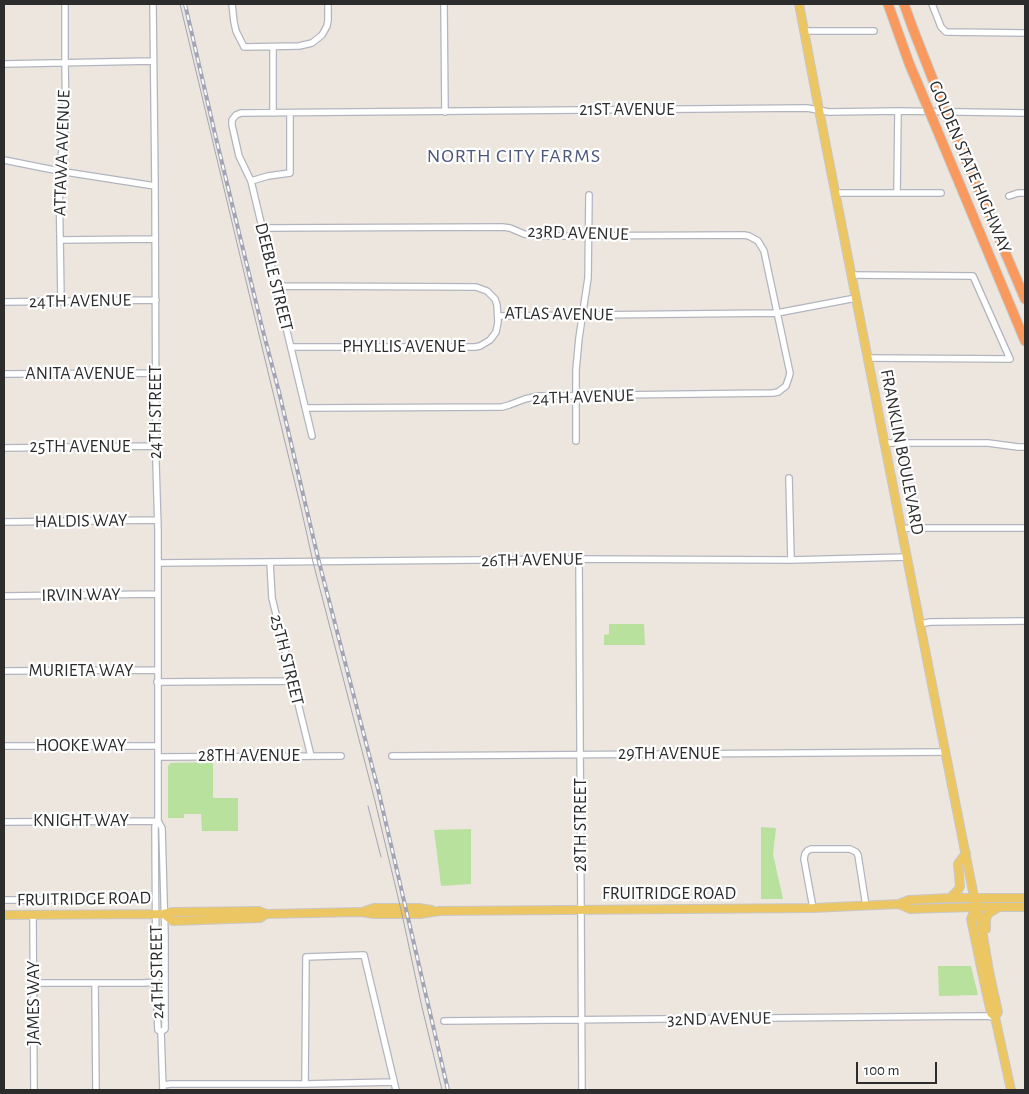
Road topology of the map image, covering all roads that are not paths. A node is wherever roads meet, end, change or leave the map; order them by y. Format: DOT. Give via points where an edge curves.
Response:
graph roads {
  1 [pos="65,4"];
  2 [pos="153,4"];
  3 [pos="232,4"];
  4 [pos="328,4"];
  5 [pos="444,4"];
  6 [pos="799,4"];
  7 [pos="888,4"];
  8 [pos="904,4"];
  9 [pos="932,4"];
  10 [pos="804,31"];
  11 [pos="874,31"];
  12 [pos="1025,33"];
  13 [pos="273,46"];
  14 [pos="154,61"];
  15 [pos="64,63"];
  16 [pos="4,64"];
  17 [pos="819,110"];
  18 [pos="445,112"];
  19 [pos="898,112"];
  20 [pos="273,113"];
  21 [pos="290,113"];
  22 [pos="1025,113"];
  23 [pos="232,120"];
  24 [pos="4,160"];
  25 [pos="59,171"];
  26 [pos="251,182"];
  27 [pos="155,186"];
  28 [pos="835,193"];
  29 [pos="897,193"];
  30 [pos="941,193"];
  31 [pos="1025,194"];
  32 [pos="589,195"];
  33 [pos="1009,196"];
  34 [pos="262,228"];
  35 [pos="589,236"];
  36 [pos="156,239"];
  37 [pos="60,240"];
  38 [pos="851,274"];
  39 [pos="276,286"];
  40 [pos="856,298"];
  41 [pos="1025,299"];
  42 [pos="156,300"];
  43 [pos="4,302"];
  44 [pos="61,302"];
  45 [pos="778,313"];
  46 [pos="583,315"];
  47 [pos="498,316"];
  48 [pos="1025,341"];
  49 [pos="291,347"];
  50 [pos="868,358"];
  51 [pos="156,373"];
  52 [pos="4,374"];
  53 [pos="576,396"];
  54 [pos="306,408"];
  55 [pos="312,436"];
  56 [pos="576,441"];
  57 [pos="885,443"];
  58 [pos="156,446"];
  59 [pos="1025,447"];
  60 [pos="4,448"];
  61 [pos="789,478"];
  62 [pos="158,520"];
  63 [pos="4,522"];
  64 [pos="1025,528"];
  65 [pos="902,529"];
  66 [pos="907,557"];
  67 [pos="579,559"];
  68 [pos="791,560"];
  69 [pos="270,562"];
  70 [pos="158,563"];
  71 [pos="158,594"];
  72 [pos="4,596"];
  73 [pos="1025,621"];
  74 [pos="920,624"];
  75 [pos="158,670"];
  76 [pos="4,671"];
  77 [pos="293,681"];
  78 [pos="157,682"];
  79 [pos="4,746"];
  80 [pos="158,746"];
  81 [pos="946,752"];
  82 [pos="580,755"];
  83 [pos="311,756"];
  84 [pos="341,756"];
  85 [pos="392,756"];
  86 [pos="158,757"];
  87 [pos="158,821"];
  88 [pos="4,822"];
  89 [pos="966,852"];
  90 [pos="950,898"];
  91 [pos="1025,898"];
  92 [pos="4,900"];
  93 [pos="93,900"];
  94 [pos="976,902"];
  95 [pos="899,904"];
  96 [pos="866,906"];
  97 [pos="999,907"];
  98 [pos="1025,907"];
  99 [pos="813,908"];
  100 [pos="581,910"];
  101 [pos="156,914"];
  102 [pos="164,914"];
  103 [pos="4,915"];
  104 [pos="33,915"];
  105 [pos="985,948"];
  106 [pos="156,982"];
  107 [pos="34,983"];
  108 [pos="94,984"];
  109 [pos="995,1017"];
  110 [pos="582,1020"];
  111 [pos="444,1021"];
  112 [pos="162,1032"];
  113 [pos="394,1082"];
  114 [pos="305,1084"];
  115 [pos="163,1088"];
  116 [pos="34,1090"];
  117 [pos="96,1090"];
  118 [pos="396,1090"];
  119 [pos="582,1090"];
  120 [pos="1011,1090"];
  1 -- 15 [label="street, ATTAWA AVENUE"];
  2 -- 14 [label="street, 24TH STREET"];
  3 -- 13 [label="street" via="236,31 244,47"];
  4 -- 13 [label="street" via="327,26 317,40 306,45"];
  5 -- 18 [label="street"];
  6 -- 10 [label="main road, FRANKLIN BOULEVARD"];
  7 -- 48 [label="highway, GOLDEN STATE HIGHWAY, bridge" via="909,63"];
  8 -- 41 [label="highway, GOLDEN STATE HIGHWAY, bridge"];
  9 -- 12 [label="street" via="943,30"];
  10 -- 11 [label="street"];
  10 -- 17 [label="main road, FRANKLIN BOULEVARD"];
  13 -- 20 [label="street"];
  14 -- 15 [label="street"];
  14 -- 27 [label="street, 24TH STREET"];
  15 -- 16 [label="street"];
  15 -- 25 [label="street, ATTAWA AVENUE" via="66,123"];
  17 -- 18 [label="street, 21ST AVENUE"];
  17 -- 19 [label="street, 21ST AVENUE"];
  17 -- 28 [label="main road, FRANKLIN BOULEVARD"];
  18 -- 21 [label="street, 21ST AVENUE"];
  19 -- 22 [label="street, 21ST AVENUE"];
  19 -- 29 [label="street"];
  20 -- 21 [label="street, 21ST AVENUE"];
  20 -- 23 [label="street, 21ST AVENUE" via="239,113"];
  21 -- 26 [label="street" via="290,173"];
  23 -- 26 [label="street, DEEBLE STREET" via="239,156"];
  24 -- 25 [label="street"];
  25 -- 27 [label="street"];
  25 -- 37 [label="street, ATTAWA AVENUE"];
  26 -- 34 [label="street, DEEBLE STREET"];
  27 -- 36 [label="street, 24TH STREET"];
  28 -- 29 [label="street"];
  28 -- 38 [label="main road, FRANKLIN BOULEVARD"];
  29 -- 30 [label="street"];
  31 -- 33 [label="street"];
  32 -- 35 [label="street"];
  34 -- 35 [label="street, 23RD AVENUE" via="502,227 532,236"];
  34 -- 39 [label="street, DEEBLE STREET"];
  35 -- 45 [label="street, 23RD AVENUE" via="749,236 758,240 764,251"];
  35 -- 46 [label="street"];
  36 -- 37 [label="street"];
  36 -- 42 [label="street, 24TH STREET"];
  37 -- 44 [label="street, ATTAWA AVENUE"];
  38 -- 40 [label="main road, FRANKLIN BOULEVARD"];
  38 -- 50 [label="street" via="973,276 1010,359"];
  39 -- 47 [label="street, ATLAS AVENUE" via="476,287 492,295"];
  39 -- 49 [label="street, DEEBLE STREET"];
  40 -- 45 [label="street, ATLAS AVENUE"];
  40 -- 50 [label="main road, FRANKLIN BOULEVARD"];
  42 -- 44 [label="street, 24TH AVENUE"];
  42 -- 51 [label="street, 24TH STREET"];
  43 -- 44 [label="street, 24TH AVENUE"];
  45 -- 46 [label="street, ATLAS AVENUE"];
  45 -- 53 [label="street, 24TH AVENUE" via="790,372 788,382 778,392"];
  46 -- 47 [label="street, ATLAS AVENUE"];
  46 -- 53 [label="street" via="577,354"];
  47 -- 49 [label="street, PHYLLIS AVENUE" via="493,336 485,344 475,347"];
  49 -- 54 [label="street, DEEBLE STREET"];
  50 -- 57 [label="main road, FRANKLIN BOULEVARD"];
  51 -- 52 [label="street, ANITA AVENUE"];
  51 -- 58 [label="street, 24TH STREET"];
  53 -- 54 [label="street, 24TH AVENUE" via="532,397 502,406"];
  53 -- 56 [label="street"];
  54 -- 55 [label="street, DEEBLE STREET"];
  57 -- 59 [label="street" via="988,443"];
  57 -- 65 [label="main road, FRANKLIN BOULEVARD"];
  58 -- 60 [label="street, 25TH AVENUE"];
  58 -- 62 [label="street, 24TH STREET"];
  61 -- 68 [label="street"];
  62 -- 63 [label="street, HALDIS WAY"];
  62 -- 70 [label="street, 24TH STREET"];
  64 -- 65 [label="street"];
  65 -- 66 [label="main road, FRANKLIN BOULEVARD"];
  66 -- 68 [label="street, 26TH AVENUE"];
  66 -- 74 [label="main road, FRANKLIN BOULEVARD"];
  67 -- 68 [label="street, 26TH AVENUE"];
  67 -- 69 [label="street, 26TH AVENUE"];
  67 -- 82 [label="street, 28TH STREET"];
  69 -- 70 [label="street, 26TH AVENUE"];
  69 -- 77 [label="street, 25TH STREET" via="272,593"];
  70 -- 71 [label="street, 24TH STREET"];
  71 -- 72 [label="street, IRVIN WAY"];
  71 -- 75 [label="street, 24TH STREET"];
  73 -- 74 [label="street"];
  74 -- 81 [label="main road, FRANKLIN BOULEVARD"];
  75 -- 76 [label="street, MURIETA WAY"];
  75 -- 78 [label="street, 24TH STREET"];
  77 -- 78 [label="street"];
  77 -- 83 [label="street, 25TH STREET"];
  78 -- 80 [label="street, 24TH STREET"];
  79 -- 80 [label="street, HOOKE WAY"];
  80 -- 86 [label="street, 24TH STREET"];
  81 -- 82 [label="street, 29TH AVENUE"];
  81 -- 89 [label="main road, FRANKLIN BOULEVARD"];
  82 -- 85 [label="street, 29TH AVENUE"];
  82 -- 100 [label="street, 28TH STREET"];
  83 -- 84 [label="street, 28TH AVENUE"];
  83 -- 86 [label="street, 28TH AVENUE"];
  86 -- 87 [label="street, 24TH STREET"];
  87 -- 88 [label="street, KNIGHT WAY"];
  87 -- 101 [label="street, 24TH STREET" via="155,826"];
  87 -- 102 [label="street, 24TH STREET" via="162,828"];
  89 -- 90 [label="main road" via="958,864 960,886"];
  89 -- 94 [label="main road, FRANKLIN BOULEVARD"];
  90 -- 94 [label="main road, FRUITRIDGE ROAD"];
  90 -- 95 [label="main road, FRUITRIDGE ROAD" via="909,900"];
  91 -- 94 [label="main road, FRUITRIDGE ROAD"];
  92 -- 93 [label="street"];
  94 -- 95 [label="main road, FRUITRIDGE ROAD" via="910,909"];
  94 -- 97 [label="main road, FRUITRIDGE ROAD"];
  94 -- 105 [label="main road, FRANKLIN BOULEVARD"];
  94 -- 109 [label="main road, FRANKLIN BOULEVARD" via="972,919"];
  95 -- 96 [label="main road, FRUITRIDGE ROAD"];
  96 -- 99 [label="main road, FRUITRIDGE ROAD"];
  96 -- 99 [label="street" via="856,852 850,848 811,849 804,859"];
  97 -- 98 [label="main road, FRUITRIDGE ROAD"];
  97 -- 105 [label="main road" via="987,916"];
  99 -- 100 [label="main road, FRUITRIDGE ROAD"];
  100 -- 102 [label="main road, FRUITRIDGE ROAD" via="439,911 420,914 300,912 266,914 260,918 172,921"];
  100 -- 110 [label="street, 28TH STREET"];
  101 -- 102 [label="main road, FRUITRIDGE ROAD"];
  101 -- 104 [label="main road, FRUITRIDGE ROAD"];
  101 -- 106 [label="street, 24TH STREET"];
  102 -- 112 [label="street, 24TH STREET" via="165,1029"];
  103 -- 104 [label="main road, FRUITRIDGE ROAD"];
  104 -- 107 [label="street, JAMES WAY"];
  105 -- 109 [label="main road, FRANKLIN BOULEVARD" via="998,1012"];
  106 -- 108 [label="street"];
  106 -- 112 [label="street, 24TH STREET" via="158,1030"];
  107 -- 108 [label="street"];
  107 -- 116 [label="street, JAMES WAY"];
  108 -- 117 [label="street"];
  109 -- 110 [label="street, 32ND AVENUE"];
  109 -- 120 [label="main road, FRANKLIN BOULEVARD"];
  110 -- 111 [label="street, 32ND AVENUE"];
  110 -- 119 [label="street, 28TH STREET"];
  112 -- 115 [label="street, 24TH STREET"];
  113 -- 114 [label="street"];
  113 -- 114 [label="street" via="364,955 306,957"];
  113 -- 118 [label="street"];
  114 -- 115 [label="street" via="181,1084"];
}
